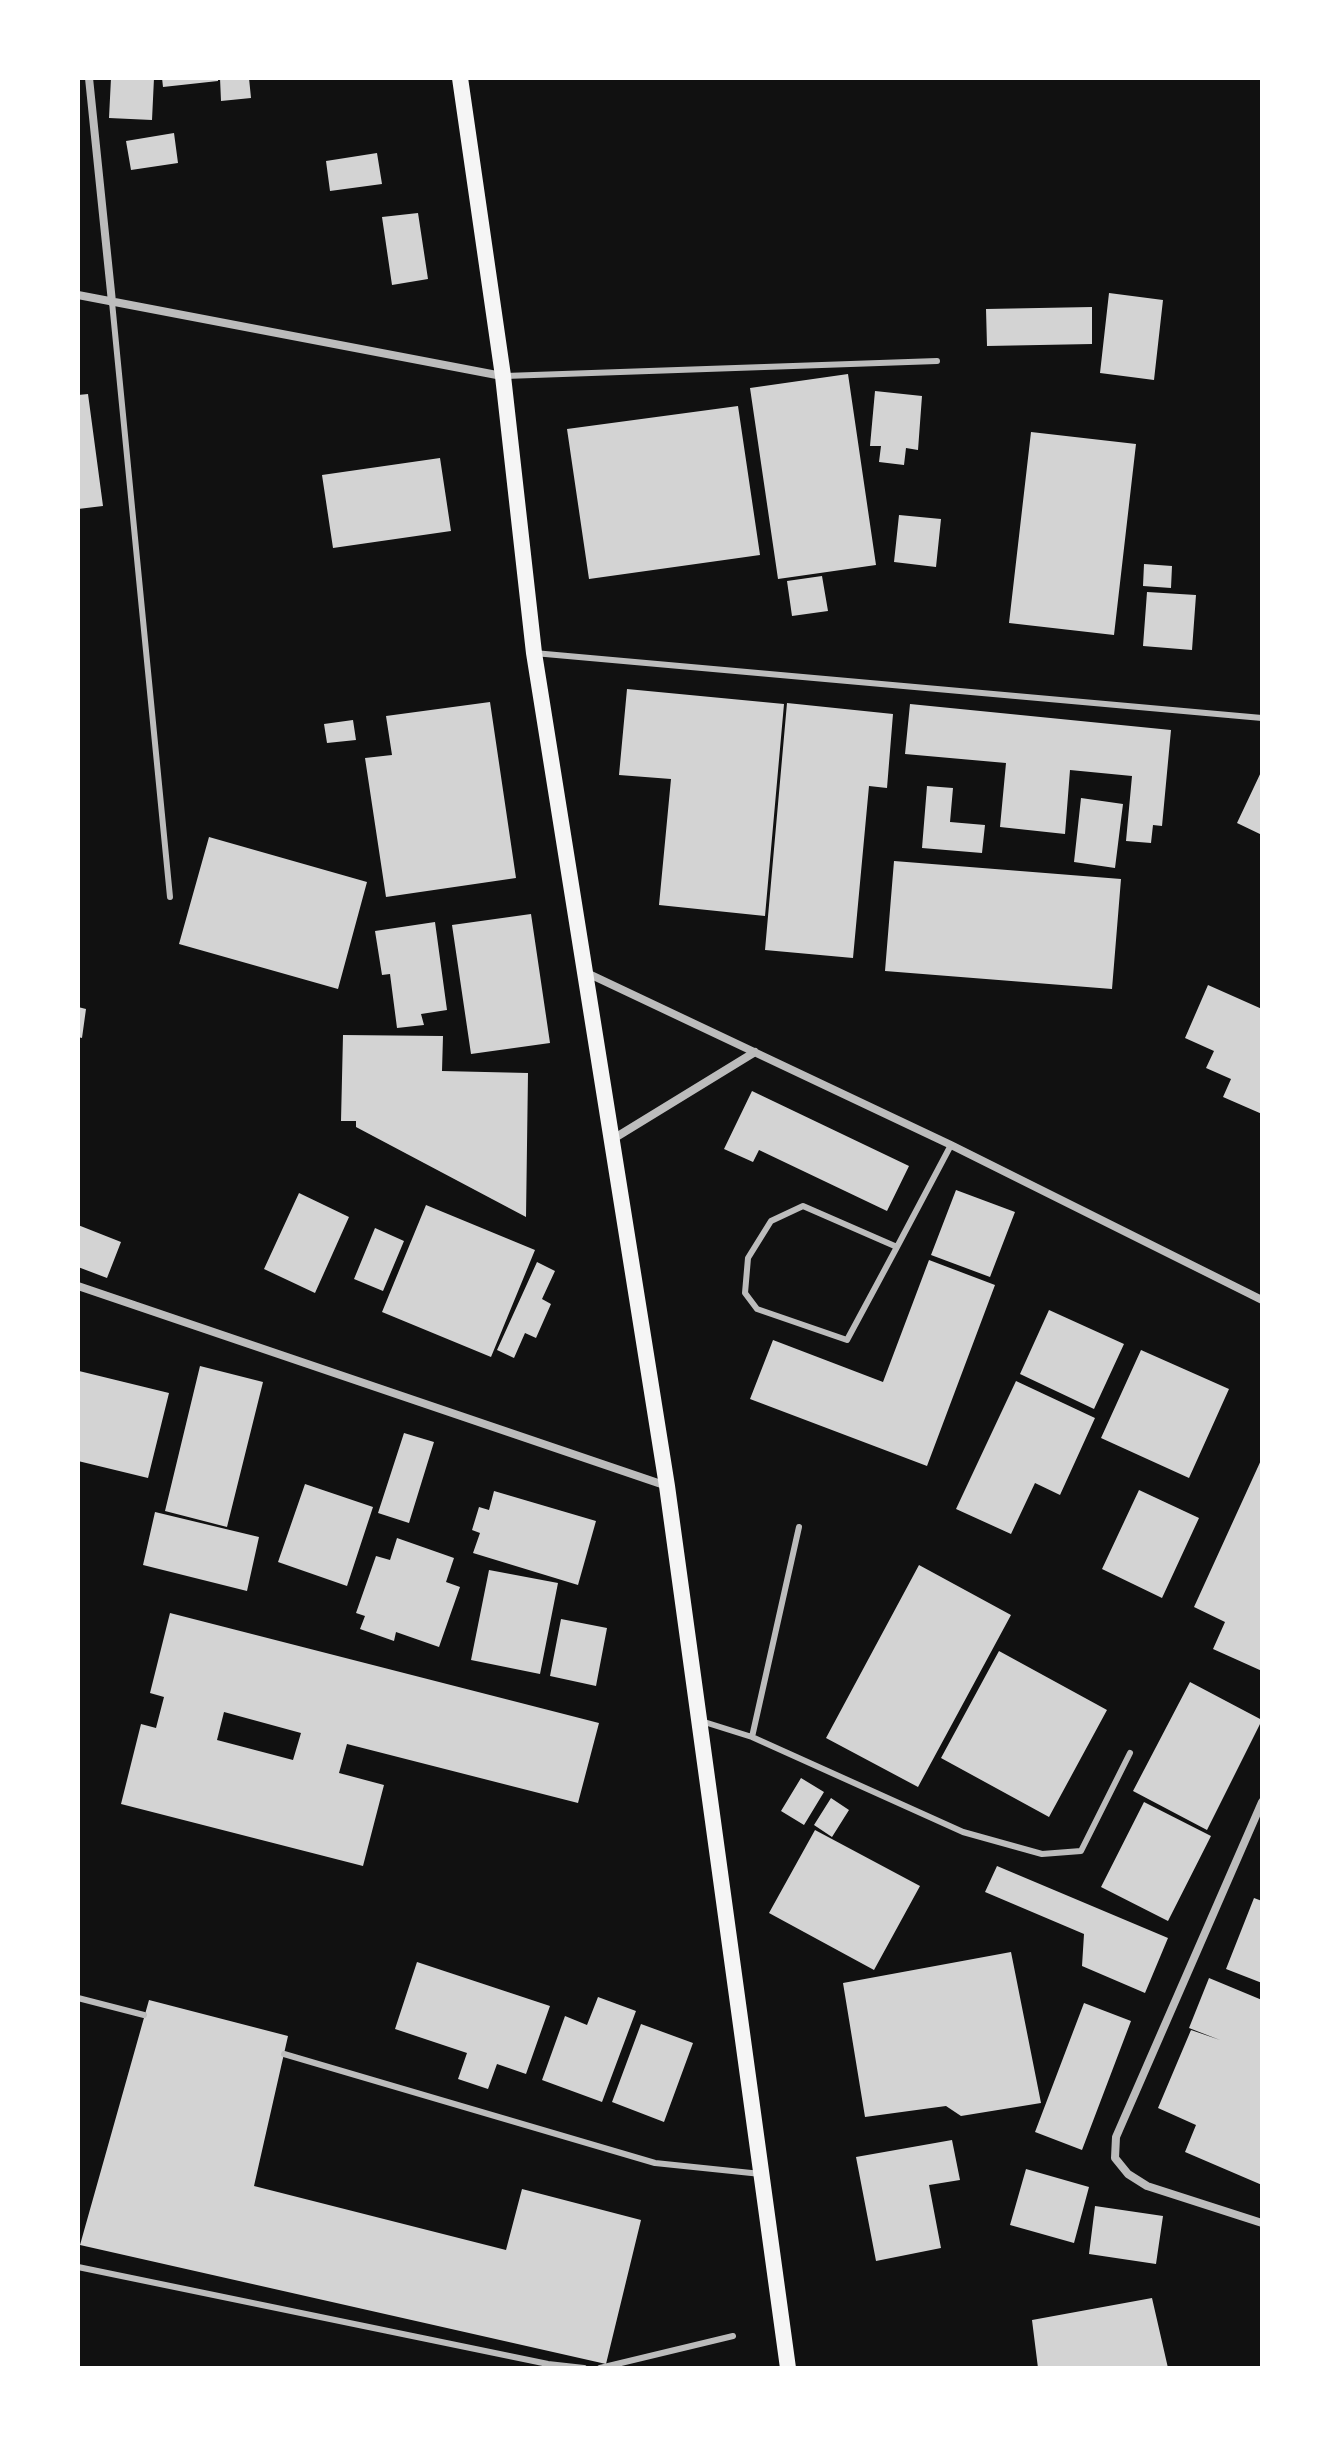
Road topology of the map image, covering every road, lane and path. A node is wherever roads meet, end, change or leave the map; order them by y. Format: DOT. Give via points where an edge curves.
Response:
graph roads {
  1 [pos="89,78"];
  2 [pos="460,78"];
  3 [pos="78,295"];
  4 [pos="112,302"];
  5 [pos="937,361"];
  6 [pos="503,376"];
  7 [pos="534,653"];
  8 [pos="1262,718"];
  9 [pos="170,897"];
  10 [pos="587,973"];
  11 [pos="755,1052"];
  12 [pos="613,1139"];
  13 [pos="951,1145"];
  14 [pos="897,1247"];
  15 [pos="78,1286"];
  16 [pos="1262,1300"];
  17 [pos="667,1486"];
  18 [pos="799,1527"];
  19 [pos="701,1721"];
  20 [pos="752,1737"];
  21 [pos="1130,1753"];
  22 [pos="1262,1802"];
  23 [pos="78,1998"];
  24 [pos="144,2015"];
  25 [pos="284,2054"];
  26 [pos="761,2174"];
  27 [pos="1262,2223"];
  28 [pos="78,2267"];
  29 [pos="733,2336"];
  30 [pos="584,2368"];
  31 [pos="600,2368"];
  32 [pos="788,2368"];
  1 -- 4 [label="street"];
  2 -- 6 [label="main road"];
  3 -- 4 [label="street"];
  4 -- 6 [label="street"];
  4 -- 9 [label="lane"];
  5 -- 6 [label="lane"];
  6 -- 7 [label="main road"];
  7 -- 8 [label="lane"];
  7 -- 10 [label="main road"];
  10 -- 11 [label="street"];
  10 -- 12 [label="main road"];
  11 -- 12 [label="street"];
  11 -- 13 [label="street"];
  12 -- 17 [label="main road"];
  13 -- 14 [label="lane"];
  13 -- 16 [label="street"];
  14 -- 14 [label="lane" via="803,1206 771,1221 748,1258 745,1293 757,1309 847,1340"];
  15 -- 17 [label="street"];
  17 -- 19 [label="main road"];
  18 -- 20 [label="lane"];
  19 -- 20 [label="lane"];
  19 -- 26 [label="main road"];
  20 -- 21 [label="lane" via="963,1832 1042,1854 1081,1851"];
  22 -- 27 [label="street" via="1116,2137 1115,2158 1147,2186"];
  23 -- 24 [label="lane"];
  25 -- 26 [label="lane" via="655,2163"];
  26 -- 32 [label="main road"];
  28 -- 30 [label="lane"];
  29 -- 31 [label="lane"];
}
